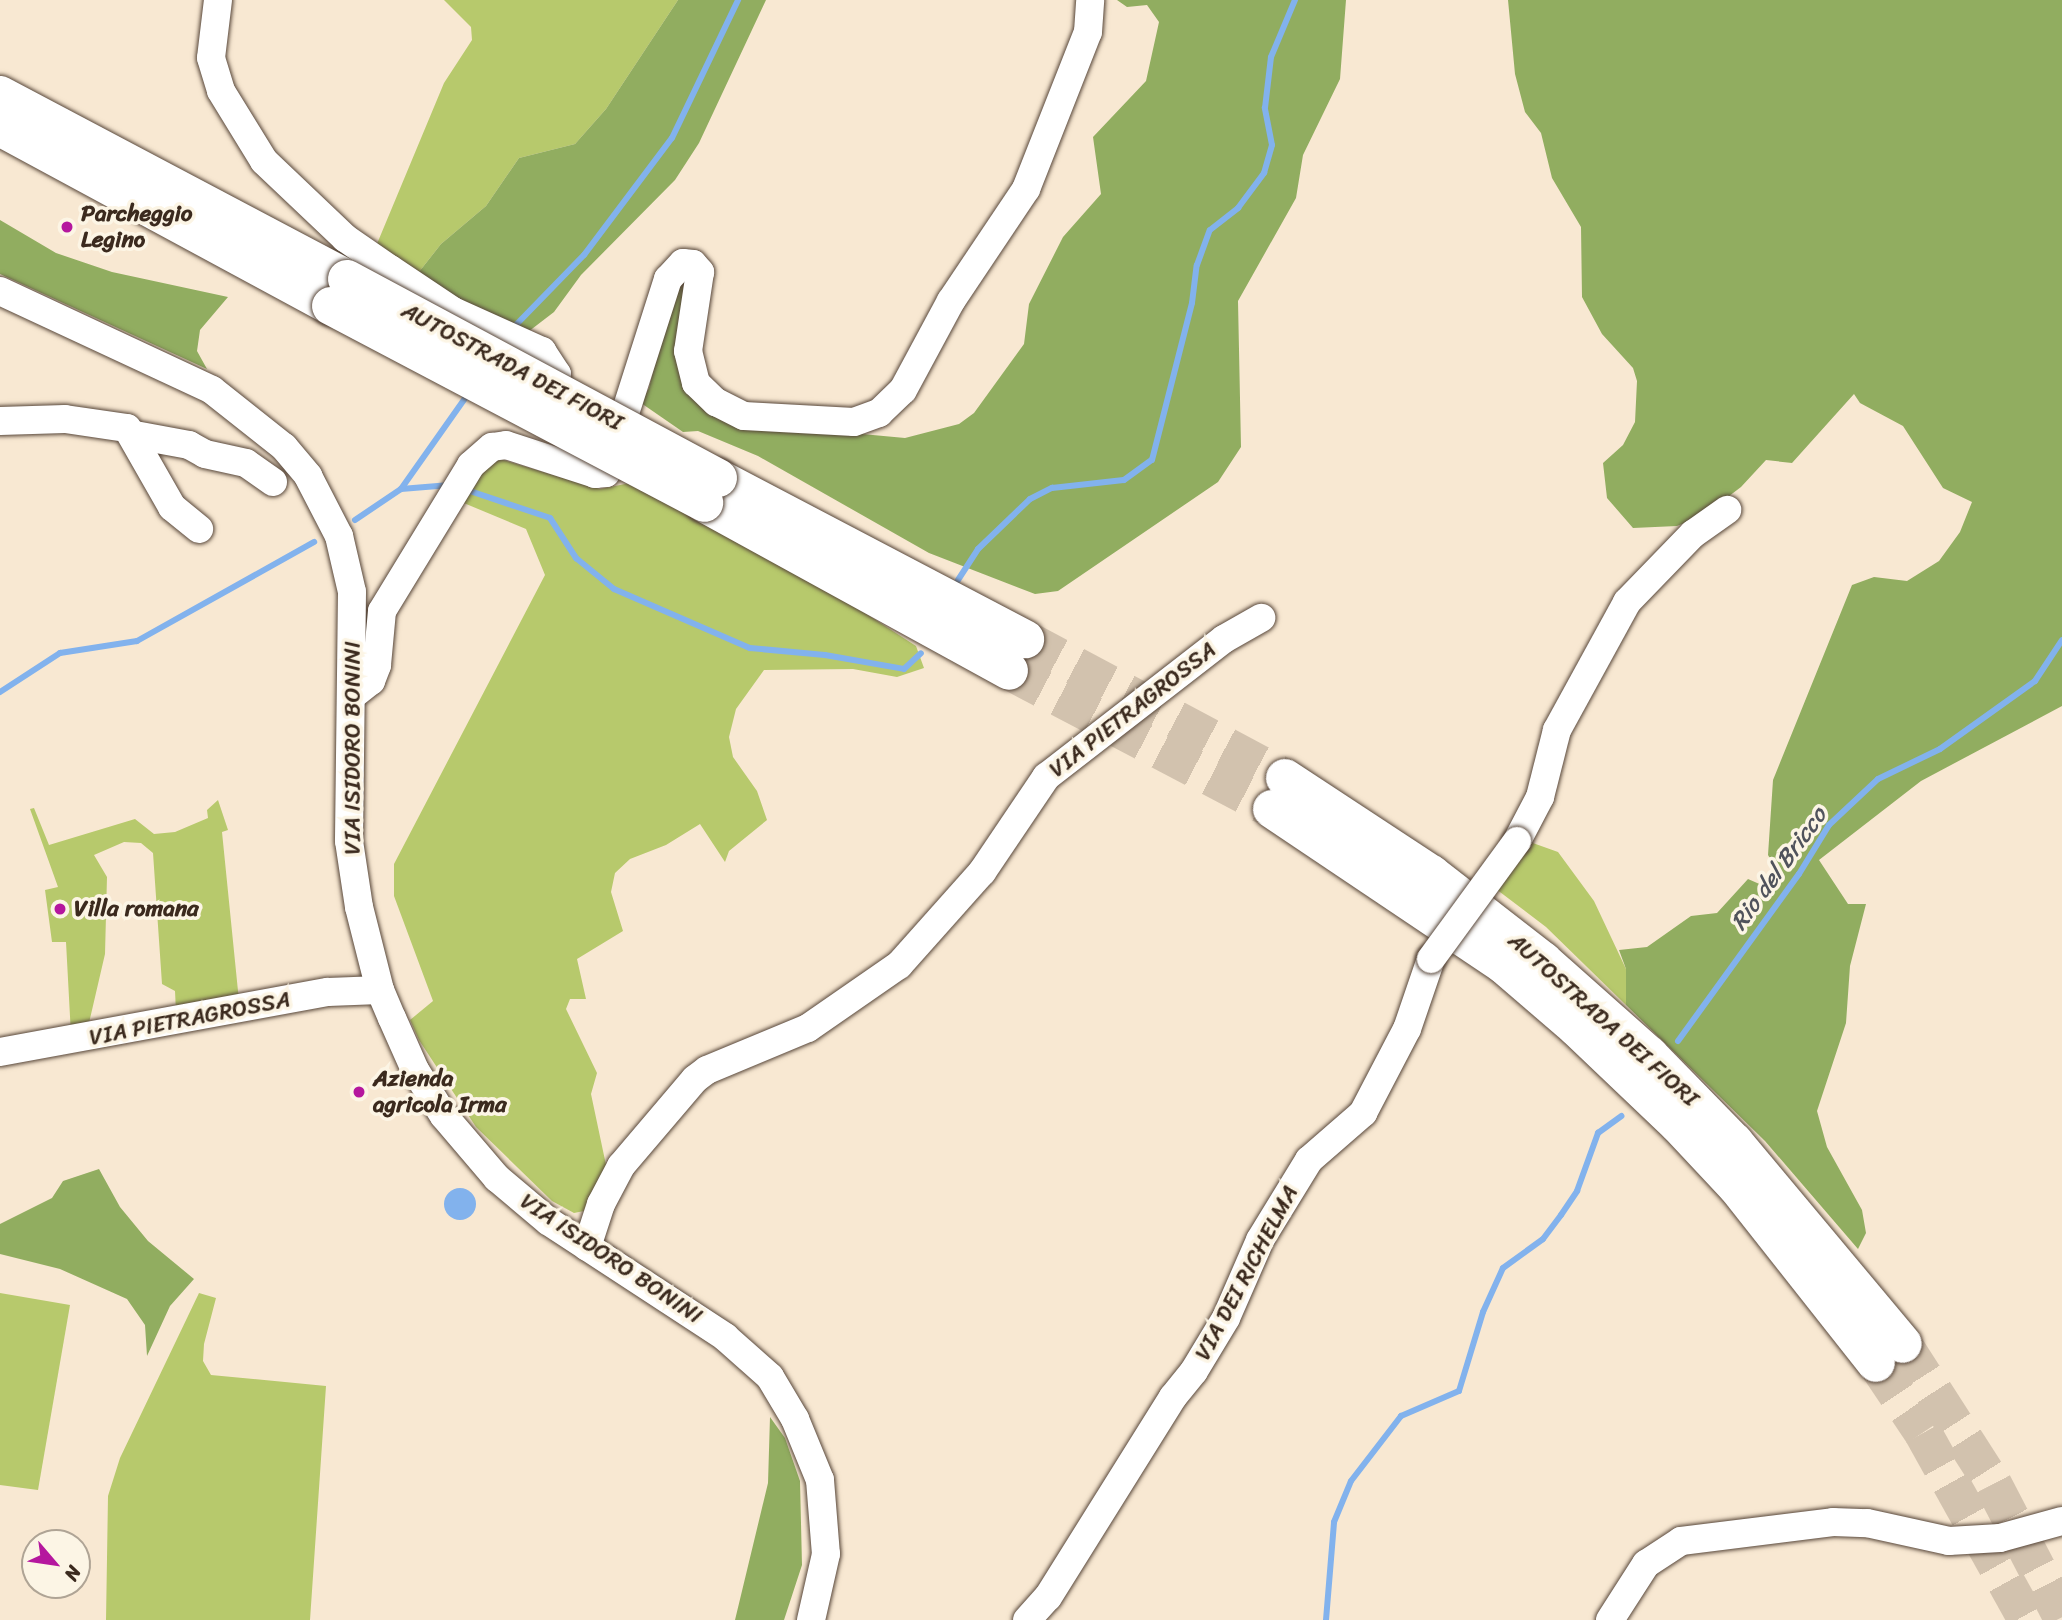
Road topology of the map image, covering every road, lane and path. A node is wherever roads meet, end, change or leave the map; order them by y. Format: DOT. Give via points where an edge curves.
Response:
graph roads {
  1 [pos="218,0"];
  2 [pos="1090,0"];
  3 [pos="0,95"];
  4 [pos="0,127"];
  5 [pos="0,292"];
  6 [pos="339,293"];
  7 [pos="0,421"];
  8 [pos="135,435"];
  9 [pos="516,446"];
  10 [pos="273,482"];
  11 [pos="1727,510"];
  12 [pos="199,529"];
  13 [pos="1261,618"];
  14 [pos="1017,655"];
  15 [pos="353,695"];
  16 [pos="1279,794"];
  17 [pos="380,990"];
  18 [pos="0,1052"];
  19 [pos="587,1247"];
  20 [pos="1890,1353"];
  21 [pos="2062,1521"];
  22 [pos="811,1620"];
  23 [pos="1027,1620"];
  24 [pos="1611,1620"];
  1 -- 9 [label="street" via="211,58 221,91 264,161 345,237 390,269 453,311 542,351 557,374 551,398 533,433"];
  2 -- 9 [label="street" via="1088,32 1026,189 951,301 903,390 879,413 854,422 744,416 716,402 696,383 688,351 700,272 694,264 683,263 668,279 606,474"];
  3 -- 6 [label="highway, AUTOSTRADA DEI FIORI"];
  4 -- 6 [label="highway, AUTOSTRADA DEI FIORI"];
  5 -- 15 [label="street, VIA ISIDORO BONINI" via="212,390 284,447 308,476 339,536 352,592"];
  6 -- 14 [label="highway, AUTOSTRADA DEI FIORI, bridge"];
  7 -- 8 [label="street" via="104,422"];
  8 -- 10 [label="street" via="246,463"];
  8 -- 12 [label="street" via="144,463 172,507"];
  9 -- 15 [label="street" via="492,447 471,465 382,611 377,665 371,681"];
  11 -- 23 [label="street, VIA DEI RICHELMA, bridge" via="1715,514 1639,586 1557,730 1540,797 1517,841 1431,959 1407,1029 1363,1113 1309,1160 1260,1240 1226,1318 1048,1597"];
  13 -- 19 [label="street, VIA PIETRAGROSSA" via="1224,639 1046,777 982,872 899,965 808,1028 695,1079 621,1166 601,1204"];
  15 -- 17 [label="street, VIA ISIDORO BONINI" via="349,841 359,907"];
  16 -- 20 [label="highway, AUTOSTRADA DEI FIORI" via="1431,874 1543,961 1649,1055 1734,1142"];
  17 -- 18 [label="street, VIA PIETRAGROSSA" via="328,992"];
  17 -- 19 [label="street, VIA ISIDORO BONINI" via="415,1070 444,1116 497,1178"];
  19 -- 22 [label="street, VIA ISIDORO BONINI" via="749,1356 769,1377 795,1419 820,1480 825,1520 821,1588"];
  21 -- 24 [label="street" via="1987,1539 1950,1541 1867,1523 1833,1522 1681,1541 1646,1564"];
}
